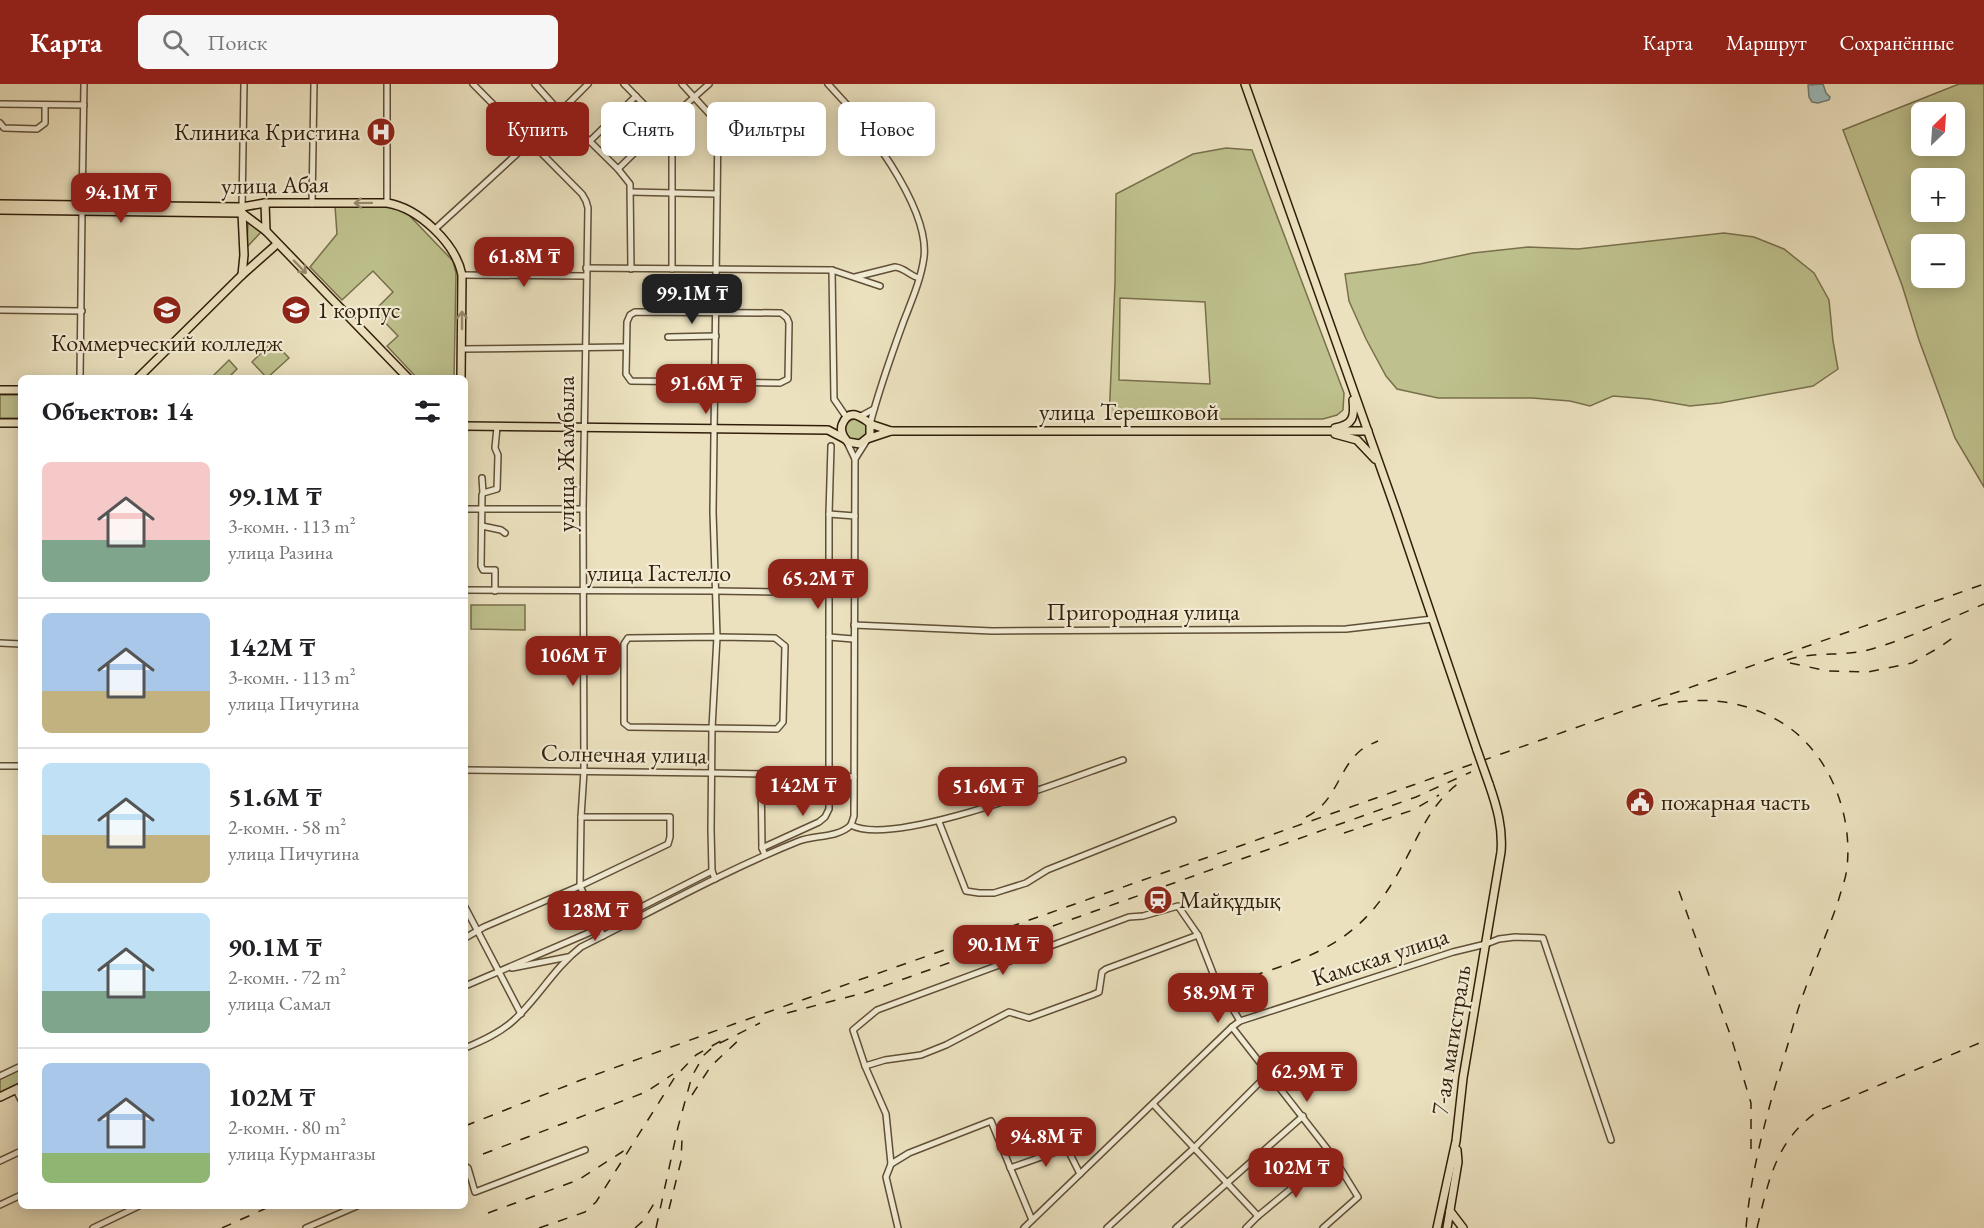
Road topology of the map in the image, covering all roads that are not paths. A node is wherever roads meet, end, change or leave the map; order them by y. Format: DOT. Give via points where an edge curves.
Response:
graph roads {
  1 [pos="84,84"];
  2 [pos="244,84"];
  3 [pos="314,84"];
  4 [pos="387,84"];
  5 [pos="474,84"];
  6 [pos="535,84"];
  7 [pos="588,84"];
  8 [pos="624,84"];
  9 [pos="682,84"];
  10 [pos="709,84"];
  11 [pos="828,84"];
  12 [pos="1245,84"];
  13 [pos="636,96"];
  14 [pos="695,97"];
  15 [pos="492,102"];
  16 [pos="551,102"];
  17 [pos="571,102"];
  18 [pos="642,102"];
  19 [pos="689,102"];
  20 [pos="0,104"];
  21 [pos="45,105"];
  22 [pos="84,105"];
  23 [pos="0,123"];
  24 [pos="591,141"];
  25 [pos="515,156"];
  26 [pos="545,156"];
  27 [pos="631,156"];
  28 [pos="672,156"];
  29 [pos="618,169"];
  30 [pos="631,192"];
  31 [pos="673,193"];
  32 [pos="717,194"];
  33 [pos="387,203"];
  34 [pos="0,204"];
  35 [pos="265,204"];
  36 [pos="312,204"];
  37 [pos="82,208"];
  38 [pos="0,210"];
  39 [pos="242,210"];
  40 [pos="434,230"];
  41 [pos="266,231"];
  42 [pos="278,244"];
  43 [pos="586,268"];
  44 [pos="631,268"];
  45 [pos="672,269"];
  46 [pos="716,270"];
  47 [pos="832,270"];
  48 [pos="242,275"];
  49 [pos="462,275"];
  50 [pos="585,276"];
  51 [pos="853,277"];
  52 [pos="919,278"];
  53 [pos="880,286"];
  54 [pos="0,310"];
  55 [pos="82,311"];
  56 [pos="716,313"];
  57 [pos="716,336"];
  58 [pos="668,337"];
  59 [pos="626,347"];
  60 [pos="585,348"];
  61 [pos="462,349"];
  62 [pos="80,375"];
  63 [pos="141,375"];
  64 [pos="405,375"];
  65 [pos="461,375"];
  66 [pos="716,384"];
  67 [pos="0,390"];
  68 [pos="18,390"];
  69 [pos="1352,390"];
  70 [pos="874,409"];
  71 [pos="861,416"];
  72 [pos="846,420"];
  73 [pos="0,423"];
  74 [pos="18,423"];
  75 [pos="870,424"];
  76 [pos="468,426"];
  77 [pos="497,427"];
  78 [pos="584,428"];
  79 [pos="715,428"];
  80 [pos="828,430"];
  81 [pos="891,431"];
  82 [pos="1324,431"];
  83 [pos="1368,431"];
  84 [pos="845,439"];
  85 [pos="867,439"];
  86 [pos="831,446"];
  87 [pos="855,459"];
  88 [pos="1378,464"];
  89 [pos="482,478"];
  90 [pos="483,493"];
  91 [pos="468,509"];
  92 [pos="482,509"];
  93 [pos="583,509"];
  94 [pos="829,514"];
  95 [pos="855,516"];
  96 [pos="482,526"];
  97 [pos="505,533"];
  98 [pos="468,591"];
  99 [pos="495,591"];
  100 [pos="584,591"];
  101 [pos="716,591"];
  102 [pos="854,593"];
  103 [pos="830,594"];
  104 [pos="1432,619"];
  105 [pos="854,625"];
  106 [pos="717,637"];
  107 [pos="829,637"];
  108 [pos="854,639"];
  109 [pos="0,644"];
  110 [pos="18,644"];
  111 [pos="712,728"];
  112 [pos="1122,760"];
  113 [pos="0,765"];
  114 [pos="18,766"];
  115 [pos="468,770"];
  116 [pos="584,771"];
  117 [pos="712,773"];
  118 [pos="761,774"];
  119 [pos="827,775"];
  120 [pos="854,777"];
  121 [pos="580,817"];
  122 [pos="1173,820"];
  123 [pos="939,822"];
  124 [pos="850,825"];
  125 [pos="797,832"];
  126 [pos="800,841"];
  127 [pos="762,848"];
  128 [pos="765,855"];
  129 [pos="712,871"];
  130 [pos="715,879"];
  131 [pos="579,886"];
  132 [pos="468,914"];
  133 [pos="600,928"];
  134 [pos="477,933"];
  135 [pos="1198,935"];
  136 [pos="603,936"];
  137 [pos="468,937"];
  138 [pos="1486,944"];
  139 [pos="569,957"];
  140 [pos="499,971"];
  141 [pos="468,985"];
  142 [pos="520,1014"];
  143 [pos="1240,1021"];
  144 [pos="1232,1027"];
  145 [pos="468,1047"];
  146 [pos="865,1066"];
  147 [pos="18,1067"];
  148 [pos="1269,1073"];
  149 [pos="0,1076"];
  150 [pos="18,1089"];
  151 [pos="0,1097"];
  152 [pos="1153,1104"];
  153 [pos="1303,1116"];
  154 [pos="1611,1140"];
  155 [pos="1456,1141"];
  156 [pos="1194,1148"];
  157 [pos="585,1150"];
  158 [pos="18,1152"];
  159 [pos="1332,1155"];
  160 [pos="0,1161"];
  161 [pos="891,1164"];
  162 [pos="468,1168"];
  163 [pos="1010,1168"];
  164 [pos="1080,1174"];
  165 [pos="1227,1182"];
  166 [pos="18,1196"];
  167 [pos="0,1205"];
  168 [pos="133,1209"];
  169 [pos="350,1209"];
  170 [pos="1450,1211"];
  171 [pos="1258,1216"];
  172 [pos="1032,1220"];
  173 [pos="93,1228"];
  174 [pos="306,1228"];
  175 [pos="898,1228"];
  176 [pos="1024,1228"];
  177 [pos="1107,1228"];
  178 [pos="1176,1228"];
  179 [pos="1246,1228"];
  180 [pos="1323,1228"];
  181 [pos="1437,1228"];
  182 [pos="1447,1228"];
  183 [pos="1463,1228"];
  1 -- 22 [label="street"];
  2 -- 39 [label="street"];
  3 -- 36 [label="street"];
  4 -- 33 [label="street"];
  5 -- 15 [label="street, улица Жамбыла"];
  6 -- 16 [label="street"];
  7 -- 17 [label="street"];
  8 -- 13 [label="street"];
  9 -- 14 [label="street"];
  10 -- 14 [label="street"];
  11 -- 52 [label="street" via="877,144 913,204 923,235"];
  12 -- 69 [label="main road, 7-ая магистраль"];
  13 -- 18 [label="street"];
  13 -- 24 [label="street"];
  14 -- 19 [label="street"];
  14 -- 32 [label="street" via="718,126"];
  20 -- 21 [label="street"];
  21 -- 22 [label="street"];
  21 -- 23 [label="street" via="45,123 37,129 4,128"];
  22 -- 37 [label="street"];
  24 -- 29 [label="street"];
  25 -- 40 [label="street"];
  26 -- 43 [label="street, улица Жамбыла" via="586,201"];
  27 -- 29 [label="street"];
  28 -- 31 [label="street"];
  29 -- 30 [label="street" via="630,184"];
  30 -- 31 [label="street"];
  30 -- 44 [label="street"];
  31 -- 32 [label="street"];
  31 -- 45 [label="street"];
  32 -- 46 [label="street"];
  33 -- 36 [label="main road, улица Абая, one-way"];
  33 -- 40 [label="main road, улица Абая" via="412,210"];
  34 -- 37 [label="main road, улица Абая"];
  35 -- 36 [label="main road, улица Абая"];
  35 -- 39 [label="main road, улица Абая"];
  35 -- 41 [label="main road"];
  37 -- 38 [label="main road, улица Абая"];
  37 -- 39 [label="main road, улица Абая"];
  37 -- 55 [label="street"];
  39 -- 41 [label="main road, улица Абая"];
  39 -- 48 [label="main road, улица Абая"];
  40 -- 49 [label="main road, улица Абая" via="458,259"];
  41 -- 42 [label="main road, улица Абая"];
  42 -- 48 [label="main road"];
  42 -- 64 [label="main road, улица Абая, one-way"];
  43 -- 44 [label="street"];
  43 -- 50 [label="street, улица Жамбыла"];
  44 -- 45 [label="street"];
  45 -- 46 [label="street"];
  46 -- 47 [label="street"];
  46 -- 56 [label="street"];
  47 -- 51 [label="street"];
  47 -- 72 [label="street" via="834,399"];
  48 -- 63 [label="main road"];
  49 -- 50 [label="street"];
  61 -- 49 [label="main road, one-way"];
  50 -- 60 [label="street, улица Жамбыла"];
  51 -- 52 [label="street" via="895,267"];
  51 -- 53 [label="street"];
  52 -- 70 [label="street"];
  54 -- 55 [label="street"];
  55 -- 62 [label="street"];
  56 -- 57 [label="street"];
  56 -- 59 [label="street" via="632,313 627,322"];
  56 -- 66 [label="street" via="781,313 787,318 789,376 780,383"];
  57 -- 58 [label="street"];
  57 -- 66 [label="street"];
  59 -- 60 [label="street"];
  59 -- 66 [label="street" via="626,374 631,381"];
  60 -- 61 [label="street"];
  60 -- 78 [label="street, улица Жамбыла"];
  61 -- 65 [label="main road"];
  66 -- 79 [label="street"];
  67 -- 68 [label="main road"];
  69 -- 82 [label="main road" via="1353,418 1346,425"];
  69 -- 83 [label="main road, 7-ая магистраль"];
  70 -- 71 [label="street"];
  70 -- 75 [label="street"];
  71 -- 72 [label="main road"];
  71 -- 75 [label="main road, улица Терешковой"];
  72 -- 80 [label="main road"];
  72 -- 84 [label="main road" via="841,430"];
  73 -- 74 [label="main road"];
  75 -- 81 [label="main road, улица Терешковой"];
  75 -- 85 [label="main road"];
  76 -- 77 [label="main road, улица Терешковой"];
  77 -- 78 [label="main road, улица Терешковой"];
  77 -- 90 [label="street" via="497,489"];
  78 -- 79 [label="main road, улица Терешковой"];
  78 -- 93 [label="street, улица Жамбыла"];
  79 -- 80 [label="main road, улица Терешковой"];
  79 -- 101 [label="street"];
  80 -- 84 [label="main road, улица Терешковой"];
  81 -- 82 [label="main road, улица Терешковой"];
  81 -- 85 [label="main road, улица Терешковой"];
  82 -- 83 [label="main road, улица Терешковой"];
  82 -- 88 [label="main road" via="1357,440"];
  83 -- 88 [label="main road, 7-ая магистраль"];
  84 -- 85 [label="main road, улица Терешковой" via="856,444"];
  84 -- 87 [label="street"];
  85 -- 87 [label="street"];
  86 -- 94 [label="street"];
  87 -- 95 [label="street"];
  88 -- 104 [label="main road, 7-ая магистраль"];
  89 -- 90 [label="street"];
  90 -- 92 [label="street"];
  91 -- 92 [label="street"];
  92 -- 93 [label="street"];
  92 -- 96 [label="street"];
  93 -- 100 [label="street, улица Жамбыла"];
  94 -- 95 [label="street"];
  94 -- 103 [label="street"];
  95 -- 102 [label="street"];
  96 -- 97 [label="street"];
  96 -- 99 [label="street" via="481,567 495,570"];
  98 -- 99 [label="street, улица Гастелло"];
  99 -- 100 [label="street, улица Гастелло"];
  100 -- 101 [label="street, улица Гастелло"];
  100 -- 116 [label="street, улица Жамбыла"];
  101 -- 103 [label="street, улица Гастелло"];
  101 -- 106 [label="street"];
  102 -- 103 [label="street, улица Гастелло"];
  102 -- 105 [label="street"];
  103 -- 107 [label="street"];
  104 -- 105 [label="street, Пригородная улица" via="1328,629 992,631"];
  104 -- 138 [label="main road, 7-ая магистраль, bridge" via="1499,815 1501,852"];
  105 -- 108 [label="street"];
  106 -- 111 [label="street"];
  106 -- 111 [label="street" via="775,638 785,646 783,722 777,729"];
  106 -- 111 [label="street" via="628,638 624,644 624,723 629,727"];
  107 -- 108 [label="street"];
  107 -- 119 [label="street"];
  108 -- 120 [label="street"];
  109 -- 110 [label="street"];
  111 -- 117 [label="street"];
  112 -- 123 [label="street"];
  113 -- 114 [label="street"];
  115 -- 116 [label="street, Солнечная улица"];
  116 -- 117 [label="street, Солнечная улица"];
  116 -- 121 [label="street, улица Жамбыла"];
  117 -- 118 [label="street, Солнечная улица"];
  117 -- 129 [label="street"];
  118 -- 119 [label="street, Солнечная улица"];
  118 -- 127 [label="street"];
  119 -- 120 [label="street, Солнечная улица"];
  119 -- 125 [label="street" via="829,809 825,818"];
  120 -- 124 [label="street" via="854,816"];
  121 -- 131 [label="street, улица Жамбыла"];
  121 -- 131 [label="street" via="670,817 670,837 668,844"];
  122 -- 123 [label="street" via="1047,870 1026,883 979,894 966,891"];
  123 -- 124 [label="street" via="871,830"];
  124 -- 126 [label="street" via="845,830"];
  125 -- 126 [label="street"];
  125 -- 127 [label="street"];
  126 -- 128 [label="street"];
  127 -- 128 [label="street"];
  128 -- 130 [label="street"];
  129 -- 130 [label="street"];
  129 -- 133 [label="street"];
  130 -- 136 [label="street"];
  131 -- 133 [label="street, улица Жамбыла"];
  131 -- 134 [label="street"];
  132 -- 134 [label="street"];
  133 -- 136 [label="street, улица Жамбыла"];
  133 -- 140 [label="street"];
  134 -- 137 [label="street"];
  134 -- 140 [label="street"];
  135 -- 143 [label="street" via="1216,981"];
  135 -- 146 [label="street" via="1107,969 1102,972 1099,992 1092,995 1029,1018 1010,1012 921,1055"];
  135 -- 146 [label="street" via="1178,906 1129,917 878,1010 853,1030"];
  136 -- 139 [label="street"];
  138 -- 143 [label="street, Камская улица"];
  138 -- 154 [label="street, Камская улица" via="1515,937 1544,938"];
  138 -- 155 [label="main road, 7-ая магистраль"];
  139 -- 140 [label="street"];
  139 -- 142 [label="street"];
  140 -- 141 [label="street"];
  140 -- 142 [label="street"];
  142 -- 145 [label="street" via="499,1032"];
  143 -- 144 [label="street, Камская улица"];
  144 -- 148 [label="street"];
  144 -- 152 [label="street, Камская улица"];
  146 -- 161 [label="street" via="886,1114"];
  147 -- 149 [label="street"];
  148 -- 153 [label="street"];
  148 -- 156 [label="street"];
  150 -- 151 [label="main road"];
  152 -- 156 [label="street"];
  152 -- 164 [label="street, Камская улица"];
  153 -- 159 [label="street"];
  153 -- 165 [label="street"];
  155 -- 170 [label="main road" via="1458,1162"];
  155 -- 181 [label="main road"];
  156 -- 165 [label="street"];
  156 -- 177 [label="street"];
  157 -- 162 [label="street" via="475,1192"];
  158 -- 160 [label="street"];
  159 -- 171 [label="street"];
  159 -- 180 [label="street" via="1358,1197"];
  161 -- 163 [label="street" via="990,1121"];
  161 -- 175 [label="street" via="886,1177"];
  163 -- 164 [label="street" via="1067,1148"];
  163 -- 172 [label="street"];
  164 -- 172 [label="street, Камская улица"];
  165 -- 171 [label="street"];
  165 -- 178 [label="street"];
  166 -- 167 [label="street"];
  168 -- 173 [label="street"];
  169 -- 174 [label="street"];
  170 -- 182 [label="main road"];
  170 -- 183 [label="main road"];
  171 -- 179 [label="street"];
  172 -- 176 [label="street, Камская улица"];
}
